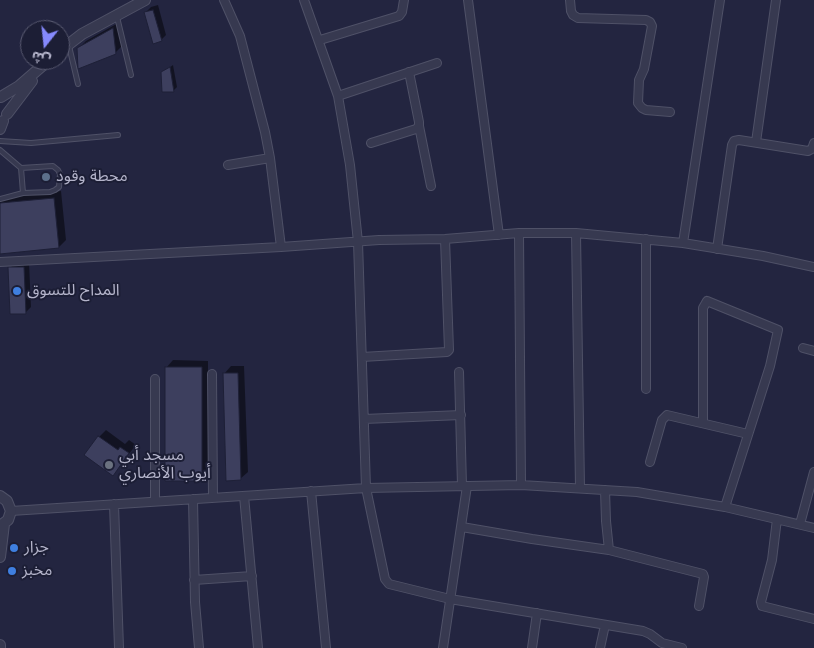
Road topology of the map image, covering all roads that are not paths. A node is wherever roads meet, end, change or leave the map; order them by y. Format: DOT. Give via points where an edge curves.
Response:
graph roads {
  1 [pos="145,0"];
  2 [pos="224,0"];
  3 [pos="304,0"];
  4 [pos="404,0"];
  5 [pos="468,0"];
  6 [pos="570,0"];
  7 [pos="720,0"];
  8 [pos="776,0"];
  9 [pos="116,15"];
  10 [pos="320,40"];
  11 [pos="70,43"];
  12 [pos="437,62"];
  13 [pos="70,63"];
  14 [pos="39,70"];
  15 [pos="40,70"];
  16 [pos="410,72"];
  17 [pos="131,74"];
  18 [pos="78,84"];
  19 [pos="338,96"];
  20 [pos="0,97"];
  21 [pos="670,112"];
  22 [pos="2,122"];
  23 [pos="419,126"];
  24 [pos="118,135"];
  25 [pos="0,141"];
  26 [pos="756,142"];
  27 [pos="371,143"];
  28 [pos="814,143"];
  29 [pos="0,150"];
  30 [pos="270,158"];
  31 [pos="228,165"];
  32 [pos="21,168"];
  33 [pos="431,186"];
  34 [pos="23,193"];
  35 [pos="0,198"];
  36 [pos="520,233"];
  37 [pos="576,233"];
  38 [pos="499,235"];
  39 [pos="646,239"];
  40 [pos="445,240"];
  41 [pos="358,242"];
  42 [pos="683,243"];
  43 [pos="281,247"];
  44 [pos="717,249"];
  45 [pos="0,262"];
  46 [pos="814,267"];
  47 [pos="803,348"];
  48 [pos="814,351"];
  49 [pos="362,357"];
  50 [pos="459,372"];
  51 [pos="212,374"];
  52 [pos="155,379"];
  53 [pos="646,389"];
  54 [pos="461,415"];
  55 [pos="364,419"];
  56 [pos="703,424"];
  57 [pos="748,434"];
  58 [pos="650,462"];
  59 [pos="814,472"];
  60 [pos="521,485"];
  61 [pos="465,486"];
  62 [pos="366,488"];
  63 [pos="580,488"];
  64 [pos="605,490"];
  65 [pos="311,491"];
  66 [pos="1,494"];
  67 [pos="244,496"];
  68 [pos="213,498"];
  69 [pos="193,499"];
  70 [pos="155,501"];
  71 [pos="114,504"];
  72 [pos="725,507"];
  73 [pos="11,511"];
  74 [pos="777,519"];
  75 [pos="800,524"];
  76 [pos="2,525"];
  77 [pos="462,526"];
  78 [pos="814,528"];
  79 [pos="610,550"];
  80 [pos="0,558"];
  81 [pos="252,576"];
  82 [pos="194,580"];
  83 [pos="450,599"];
  84 [pos="699,606"];
  85 [pos="537,613"];
  86 [pos="814,618"];
  87 [pos="605,625"];
  88 [pos="655,638"];
  89 [pos="119,648"];
  90 [pos="200,648"];
  91 [pos="258,648"];
  92 [pos="326,648"];
  93 [pos="442,648"];
  94 [pos="532,648"];
  95 [pos="600,648"];
  96 [pos="653,648"];
  97 [pos="682,648"];
  1 -- 9 [label="street"];
  2 -- 30 [label="street" via="240,36"];
  3 -- 10 [label="street"];
  4 -- 10 [label="street" via="399,16"];
  5 -- 38 [label="street"];
  6 -- 21 [label="street" via="571,11 578,18 650,22 652,26 646,62 639,80 638,103 646,110"];
  7 -- 42 [label="street"];
  8 -- 26 [label="street"];
  9 -- 11 [label="street"];
  9 -- 17 [label="lane"];
  10 -- 19 [label="street"];
  12 -- 16 [label="street"];
  13 -- 18 [label="lane"];
  14 -- 20 [label="street"];
  15 -- 22 [label="street"];
  16 -- 19 [label="street"];
  16 -- 23 [label="street"];
  19 -- 41 [label="street" via="350,165"];
  20 -- 22 [label="street" via="7,106"];
  23 -- 27 [label="street"];
  23 -- 33 [label="street"];
  24 -- 25 [label="lane" via="31,143"];
  26 -- 28 [label="street" via="808,151"];
  26 -- 44 [label="street" via="739,140 732,144"];
  29 -- 32 [label="lane"];
  30 -- 31 [label="street"];
  30 -- 43 [label="street"];
  32 -- 34 [label="lane"];
  32 -- 34 [label="lane" via="52,166 60,174 59,187 55,190"];
  34 -- 35 [label="lane"];
  36 -- 37 [label="street"];
  36 -- 38 [label="street"];
  36 -- 60 [label="street"];
  37 -- 39 [label="street"];
  37 -- 63 [label="street"];
  38 -- 40 [label="street"];
  39 -- 42 [label="street"];
  39 -- 53 [label="street"];
  40 -- 41 [label="street"];
  40 -- 49 [label="street" via="449,350"];
  41 -- 43 [label="street"];
  41 -- 49 [label="street"];
  42 -- 44 [label="street"];
  43 -- 45 [label="street"];
  44 -- 46 [label="street"];
  47 -- 48 [label="street"];
  49 -- 55 [label="street"];
  50 -- 54 [label="street"];
  51 -- 68 [label="street"];
  52 -- 70 [label="street"];
  54 -- 55 [label="street"];
  54 -- 61 [label="street"];
  55 -- 62 [label="street"];
  56 -- 57 [label="street"];
  56 -- 57 [label="street" via="703,308 708,302 778,330"];
  56 -- 58 [label="street" via="664,416"];
  57 -- 72 [label="street"];
  59 -- 75 [label="street"];
  60 -- 61 [label="street"];
  60 -- 63 [label="street"];
  61 -- 62 [label="street"];
  61 -- 77 [label="street"];
  62 -- 65 [label="street"];
  62 -- 83 [label="street" via="385,579 389,584"];
  63 -- 64 [label="street"];
  64 -- 72 [label="street" via="637,492"];
  64 -- 79 [label="street"];
  65 -- 67 [label="street"];
  65 -- 92 [label="street"];
  66 -- 73 [label="street"];
  67 -- 68 [label="street"];
  67 -- 81 [label="street"];
  68 -- 69 [label="street"];
  69 -- 70 [label="street"];
  69 -- 82 [label="street"];
  70 -- 71 [label="street"];
  71 -- 73 [label="street"];
  71 -- 89 [label="street"];
  72 -- 74 [label="street"];
  73 -- 76 [label="street"];
  74 -- 75 [label="street"];
  74 -- 86 [label="street" via="762,606"];
  75 -- 78 [label="street"];
  76 -- 80 [label="street"];
  77 -- 79 [label="street"];
  77 -- 83 [label="street"];
  79 -- 84 [label="street" via="703,574"];
  81 -- 82 [label="street"];
  81 -- 91 [label="street"];
  82 -- 90 [label="street"];
  83 -- 85 [label="street"];
  83 -- 93 [label="street"];
  85 -- 87 [label="street"];
  85 -- 94 [label="street"];
  87 -- 88 [label="street" via="643,631"];
  87 -- 95 [label="street"];
  88 -- 96 [label="street"];
  88 -- 97 [label="street"];
}
